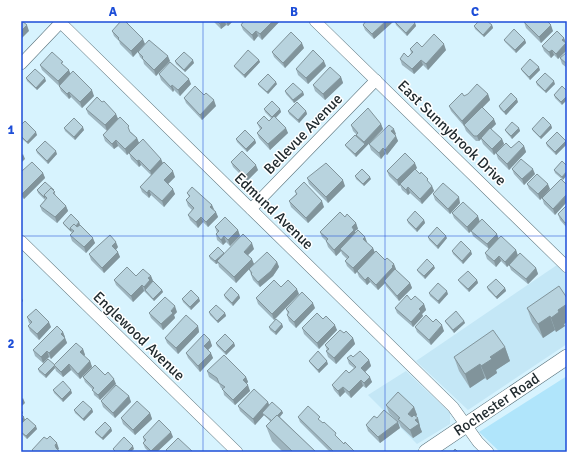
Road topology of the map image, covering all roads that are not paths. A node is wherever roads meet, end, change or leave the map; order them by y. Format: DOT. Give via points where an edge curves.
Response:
graph roads {
  1 [pos="315,21"];
  2 [pos="60,22"];
  3 [pos="21,64"];
  4 [pos="376,80"];
  5 [pos="251,209"];
  6 [pos="21,241"];
  7 [pos="567,267"];
  8 [pos="567,358"];
  9 [pos="466,425"];
  10 [pos="237,452"];
  11 [pos="426,452"];
  12 [pos="488,452"];
  1 -- 4 [label="street, East Sunnybrook Drive"];
  2 -- 3 [label="street"];
  2 -- 5 [label="street, Edmund Avenue"];
  4 -- 5 [label="street, Bellevue Avenue"];
  4 -- 7 [label="street, East Sunnybrook Drive"];
  5 -- 9 [label="street, Edmund Avenue" via="453,407"];
  6 -- 10 [label="street, Englewood Avenue"];
  8 -- 9 [label="main road, Rochester Road"];
  9 -- 11 [label="main road, Rochester Road"];
  9 -- 12 [label="street, Edmund Avenue"];
}
